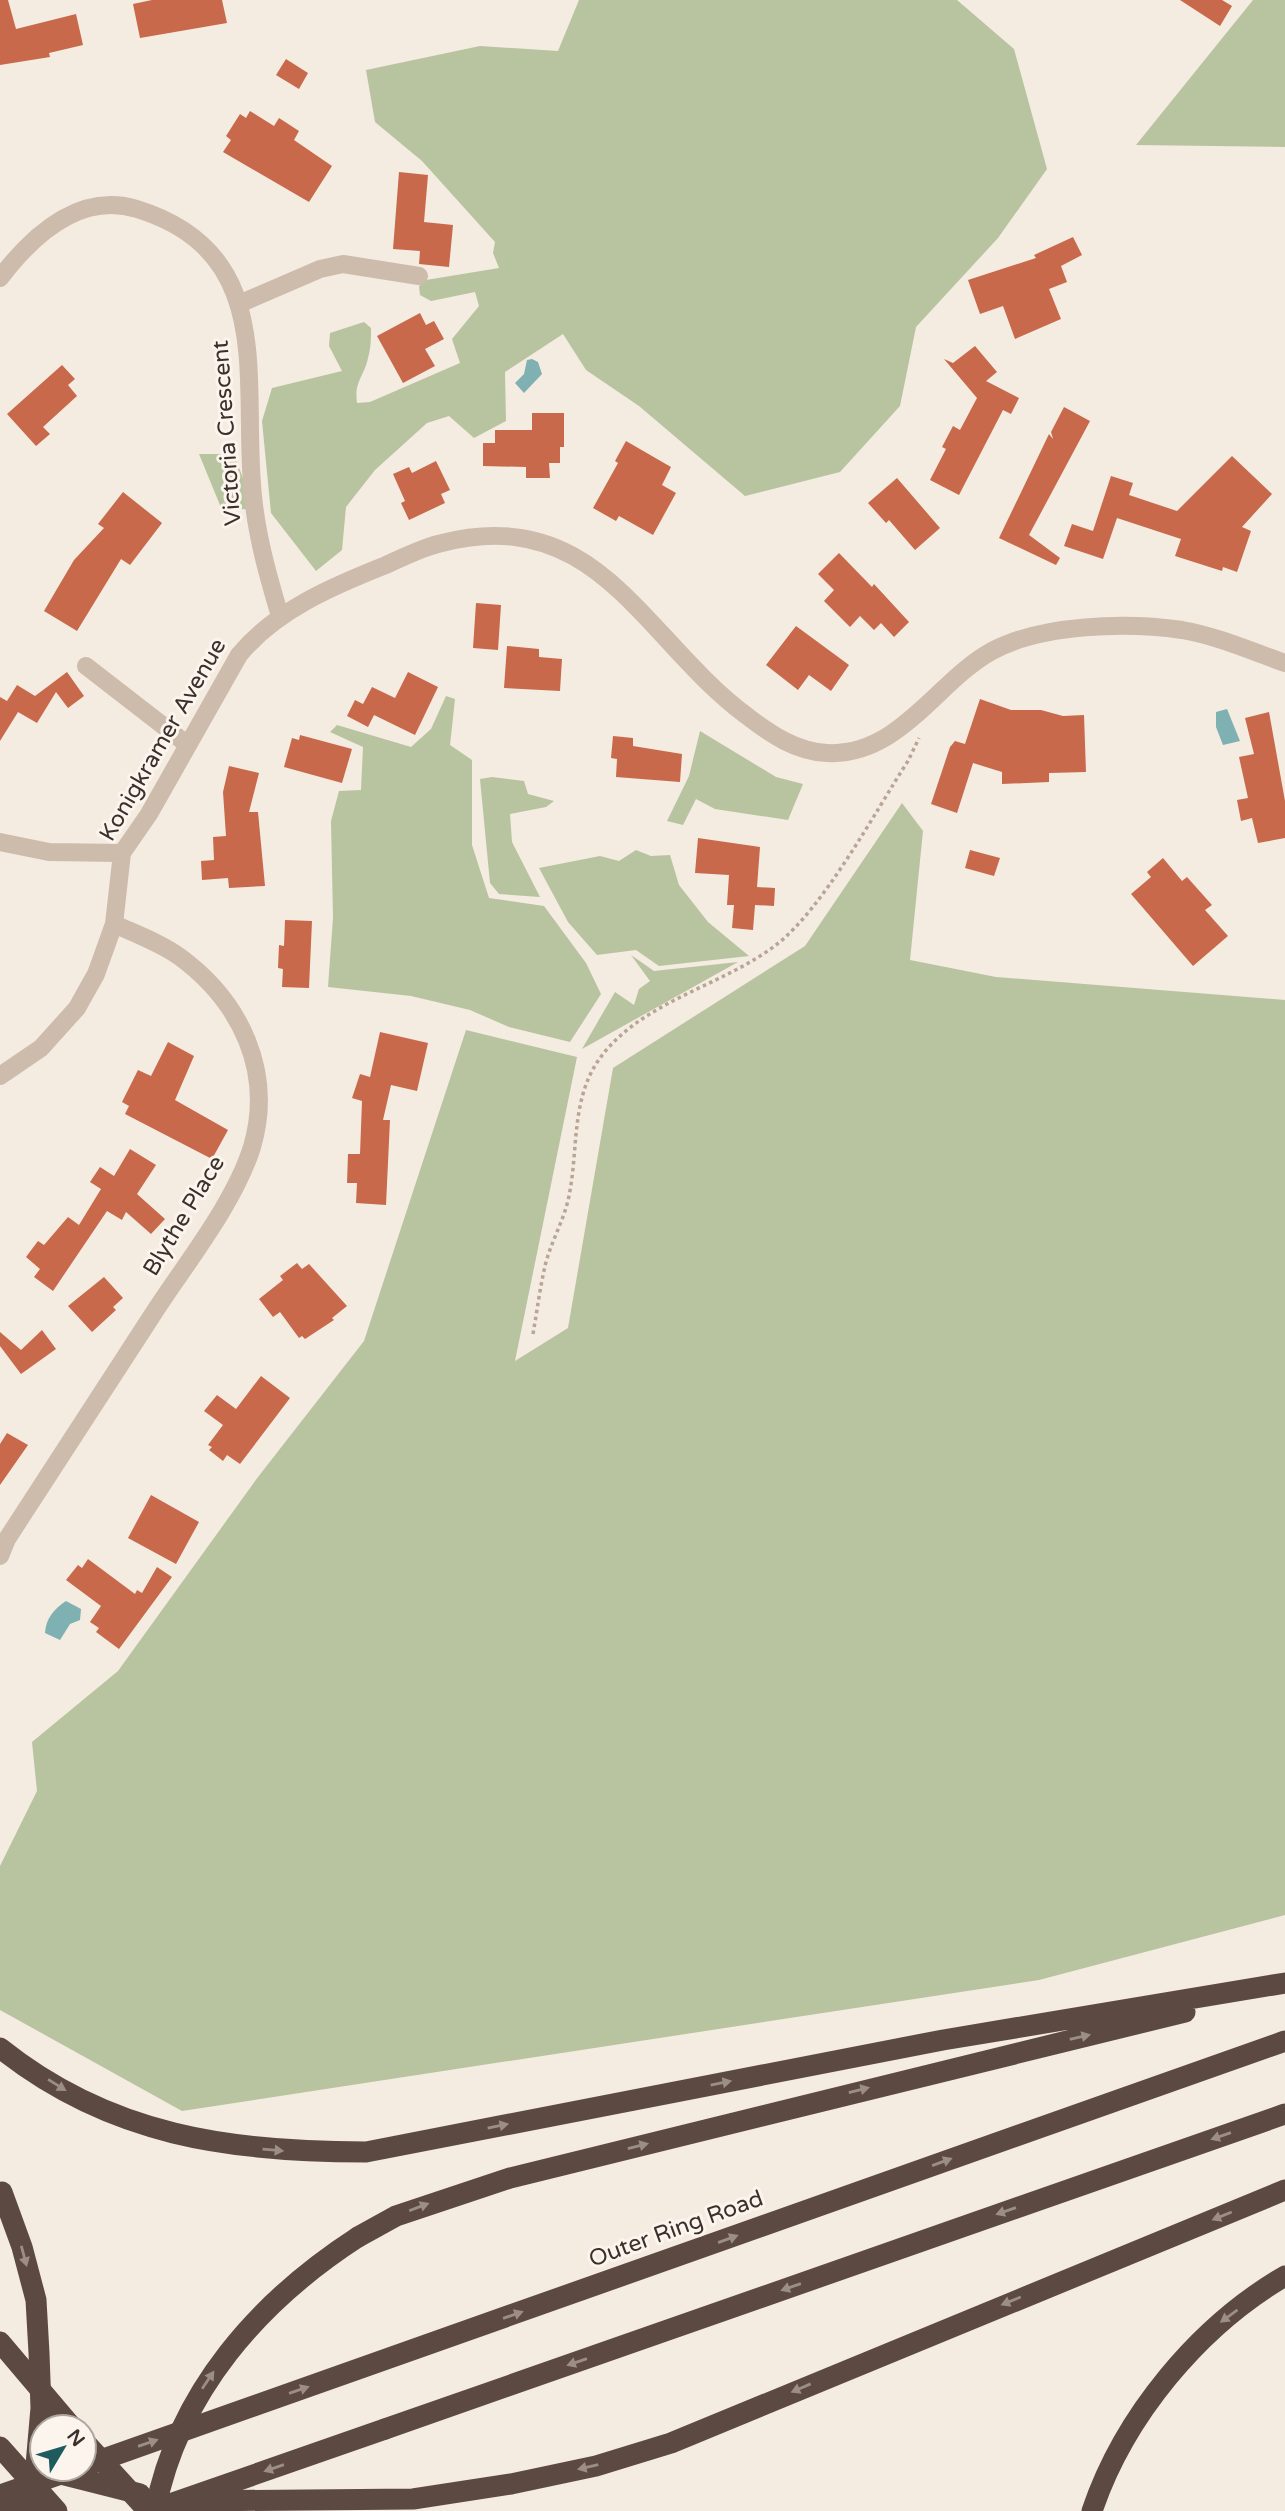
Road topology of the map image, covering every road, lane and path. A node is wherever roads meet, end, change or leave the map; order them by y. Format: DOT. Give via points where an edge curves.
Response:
graph roads {
  1 [pos="419,276"];
  2 [pos="0,278"];
  3 [pos="239,304"];
  4 [pos="280,616"];
  5 [pos="1285,663"];
  6 [pos="86,666"];
  7 [pos="925,726"];
  8 [pos="188,745"];
  9 [pos="0,842"];
  10 [pos="122,853"];
  11 [pos="114,923"];
  12 [pos="0,1076"];
  13 [pos="533,1334"];
  14 [pos="0,1556"];
  15 [pos="1285,1984"];
  16 [pos="1285,2040"];
  17 [pos="0,2048"];
  18 [pos="1285,2113"];
  19 [pos="1285,2190"];
  20 [pos="1,2191"];
  21 [pos="1285,2276"];
  22 [pos="0,2342"];
  23 [pos="60,2413"];
  24 [pos="0,2447"];
  25 [pos="0,2455"];
  26 [pos="98,2456"];
  27 [pos="98,2461"];
  28 [pos="28,2464"];
  29 [pos="35,2483"];
  30 [pos="98,2483"];
  31 [pos="0,2495"];
  32 [pos="0,2506"];
  33 [pos="19,2511"];
  34 [pos="42,2511"];
  35 [pos="57,2511"];
  36 [pos="149,2511"];
  37 [pos="155,2511"];
  38 [pos="1092,2511"];
  1 -- 3 [label="street" via="343,264 320,269"];
  2 -- 3 [label="street, Victoria Crescent" via="35,237 57,221 102,205 130,206 170,221 203,242 223,266"];
  3 -- 4 [label="street, Victoria Crescent" via="248,353 253,496 263,558"];
  4 -- 5 [label="street, Konigkramer Avenue" via="355,577 440,543 491,535 538,539 583,561 614,585 728,702 775,737 827,754 854,751 883,739 992,651 1068,629 1129,626 1182,630"];
  4 -- 8 [label="street, Konigkramer Avenue" via="239,655"];
  6 -- 8 [label="street"];
  7 -- 13 [label="path" via="902,771 796,927 738,970 648,1015 603,1054 583,1091 570,1192 545,1266"];
  8 -- 10 [label="street, Konigkramer Avenue"];
  9 -- 10 [label="street" via="49,852"];
  10 -- 11 [label="street, Konigkramer Avenue"];
  11 -- 12 [label="street, Konigkramer Avenue" via="96,974 77,1007 41,1048"];
  11 -- 14 [label="street, Blythe Place" via="178,956 207,979 230,1006 246,1032 257,1064 260,1112 251,1149 219,1212"];
  17 -- 15 [label="highway, one-way" via="77,2097 186,2138 295,2152 366,2152 943,2040"];
  37 -- 15 [label="highway, one-way, bridge" via="176,2443 201,2391 230,2348 312,2267 396,2216 510,2178"];
  27 -- 16 [label="highway, Outer Ring Road, one-way, bridge"];
  18 -- 36 [label="highway, one-way, bridge"];
  19 -- 30 [label="highway, one-way" via="671,2443 596,2466 413,2499 172,2501"];
  20 -- 33 [label="highway, one-way, bridge" via="36,2300 39,2353 36,2465"];
  21 -- 38 [label="highway, one-way" via="1214,2327 1164,2384 1121,2445"];
  22 -- 23 [label="highway"];
  24 -- 35 [label="highway, bridge"];
  25 -- 28 [label="highway"];
  26 -- 36 [label="highway, bridge"];
  29 -- 31 [label="highway, bridge"];
  32 -- 34 [label="highway"];
}
